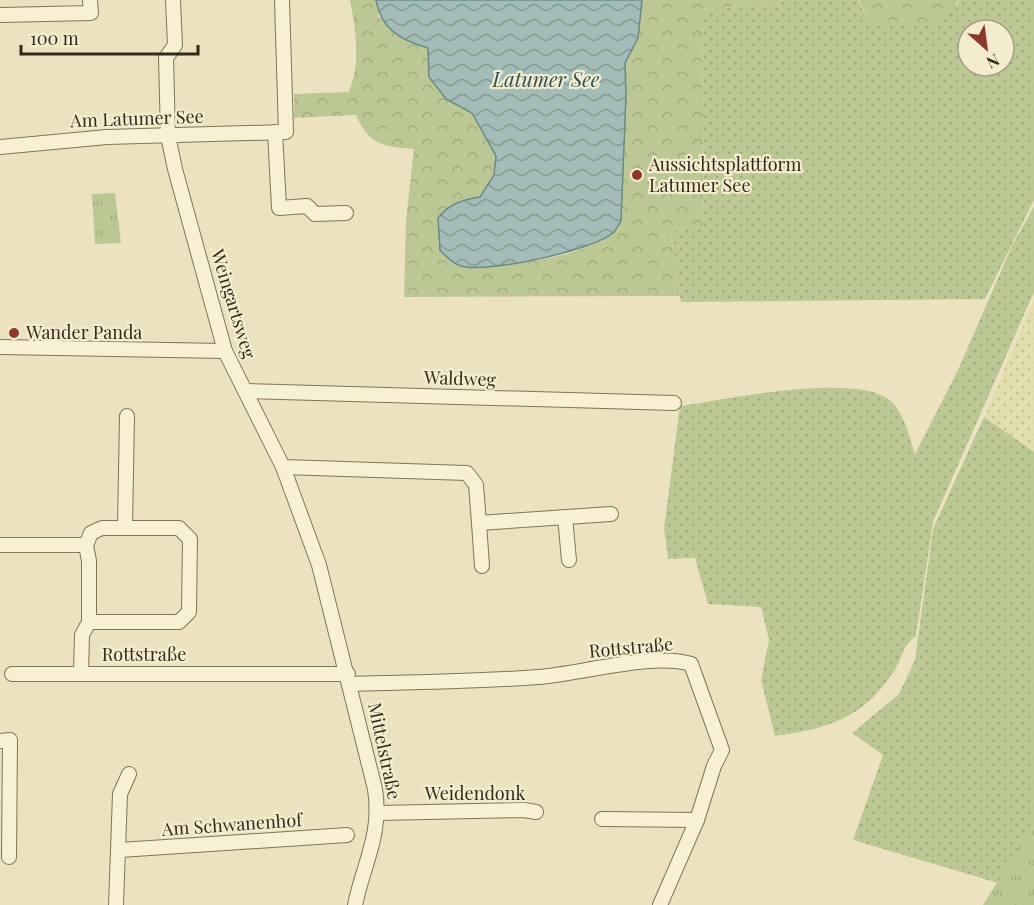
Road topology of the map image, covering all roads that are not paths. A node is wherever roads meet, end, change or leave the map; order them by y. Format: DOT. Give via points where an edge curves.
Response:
graph roads {
  1 [pos="90,0"];
  2 [pos="173,0"];
  3 [pos="282,0"];
  4 [pos="0,15"];
  5 [pos="275,132"];
  6 [pos="168,136"];
  7 [pos="0,147"];
  8 [pos="346,213"];
  9 [pos="0,347"];
  10 [pos="225,351"];
  11 [pos="245,391"];
  12 [pos="674,403"];
  13 [pos="127,416"];
  14 [pos="283,467"];
  15 [pos="611,514"];
  16 [pos="565,517"];
  17 [pos="479,523"];
  18 [pos="125,528"];
  19 [pos="0,545"];
  20 [pos="86,545"];
  21 [pos="569,560"];
  22 [pos="482,566"];
  23 [pos="89,622"];
  24 [pos="81,673"];
  25 [pos="12,674"];
  26 [pos="349,679"];
  27 [pos="0,741"];
  28 [pos="129,774"];
  29 [pos="536,812"];
  30 [pos="379,813"];
  31 [pos="602,819"];
  32 [pos="697,820"];
  33 [pos="347,835"];
  34 [pos="120,850"];
  35 [pos="9,857"];
  36 [pos="116,905"];
  37 [pos="355,905"];
  38 [pos="660,905"];
  1 -- 4 [label="street" via="91,13"];
  2 -- 6 [label="street, Weingartsweg" via="175,45 166,58"];
  3 -- 5 [label="street" via="286,132"];
  5 -- 6 [label="street, Am Latumer See"];
  5 -- 8 [label="street" via="279,208 307,206 315,214"];
  6 -- 7 [label="street, Am Latumer See" via="64,139"];
  6 -- 10 [label="street, Weingartsweg"];
  9 -- 10 [label="street"];
  10 -- 11 [label="street, Weingartsweg"];
  11 -- 12 [label="street, Waldweg"];
  11 -- 14 [label="street, Weingartsweg"];
  13 -- 18 [label="street"];
  14 -- 17 [label="street" via="467,473 476,485"];
  14 -- 26 [label="street, Weingartsweg" via="319,565"];
  15 -- 16 [label="street"];
  16 -- 17 [label="street"];
  16 -- 21 [label="street"];
  17 -- 22 [label="street"];
  18 -- 20 [label="street" via="102,528 91,533"];
  18 -- 23 [label="street" via="179,528 190,539 189,612 179,622"];
  19 -- 20 [label="street"];
  20 -- 23 [label="street"];
  23 -- 24 [label="street" via="82,635"];
  24 -- 25 [label="street, Rottstraße"];
  24 -- 26 [label="street, Rottstraße"];
  26 -- 30 [label="street, Mittelstraße"];
  26 -- 32 [label="street, Rottstraße" via="539,677 646,662 691,664 722,750"];
  27 -- 35 [label="street" via="9,740"];
  28 -- 34 [label="street" via="120,794"];
  29 -- 30 [label="street, Weidendonk"];
  30 -- 37 [label="street, Mittelstraße"];
  31 -- 32 [label="street"];
  32 -- 38 [label="street, Rottstraße"];
  33 -- 34 [label="street, Am Schwanenhof"];
  34 -- 36 [label="street"];
}
